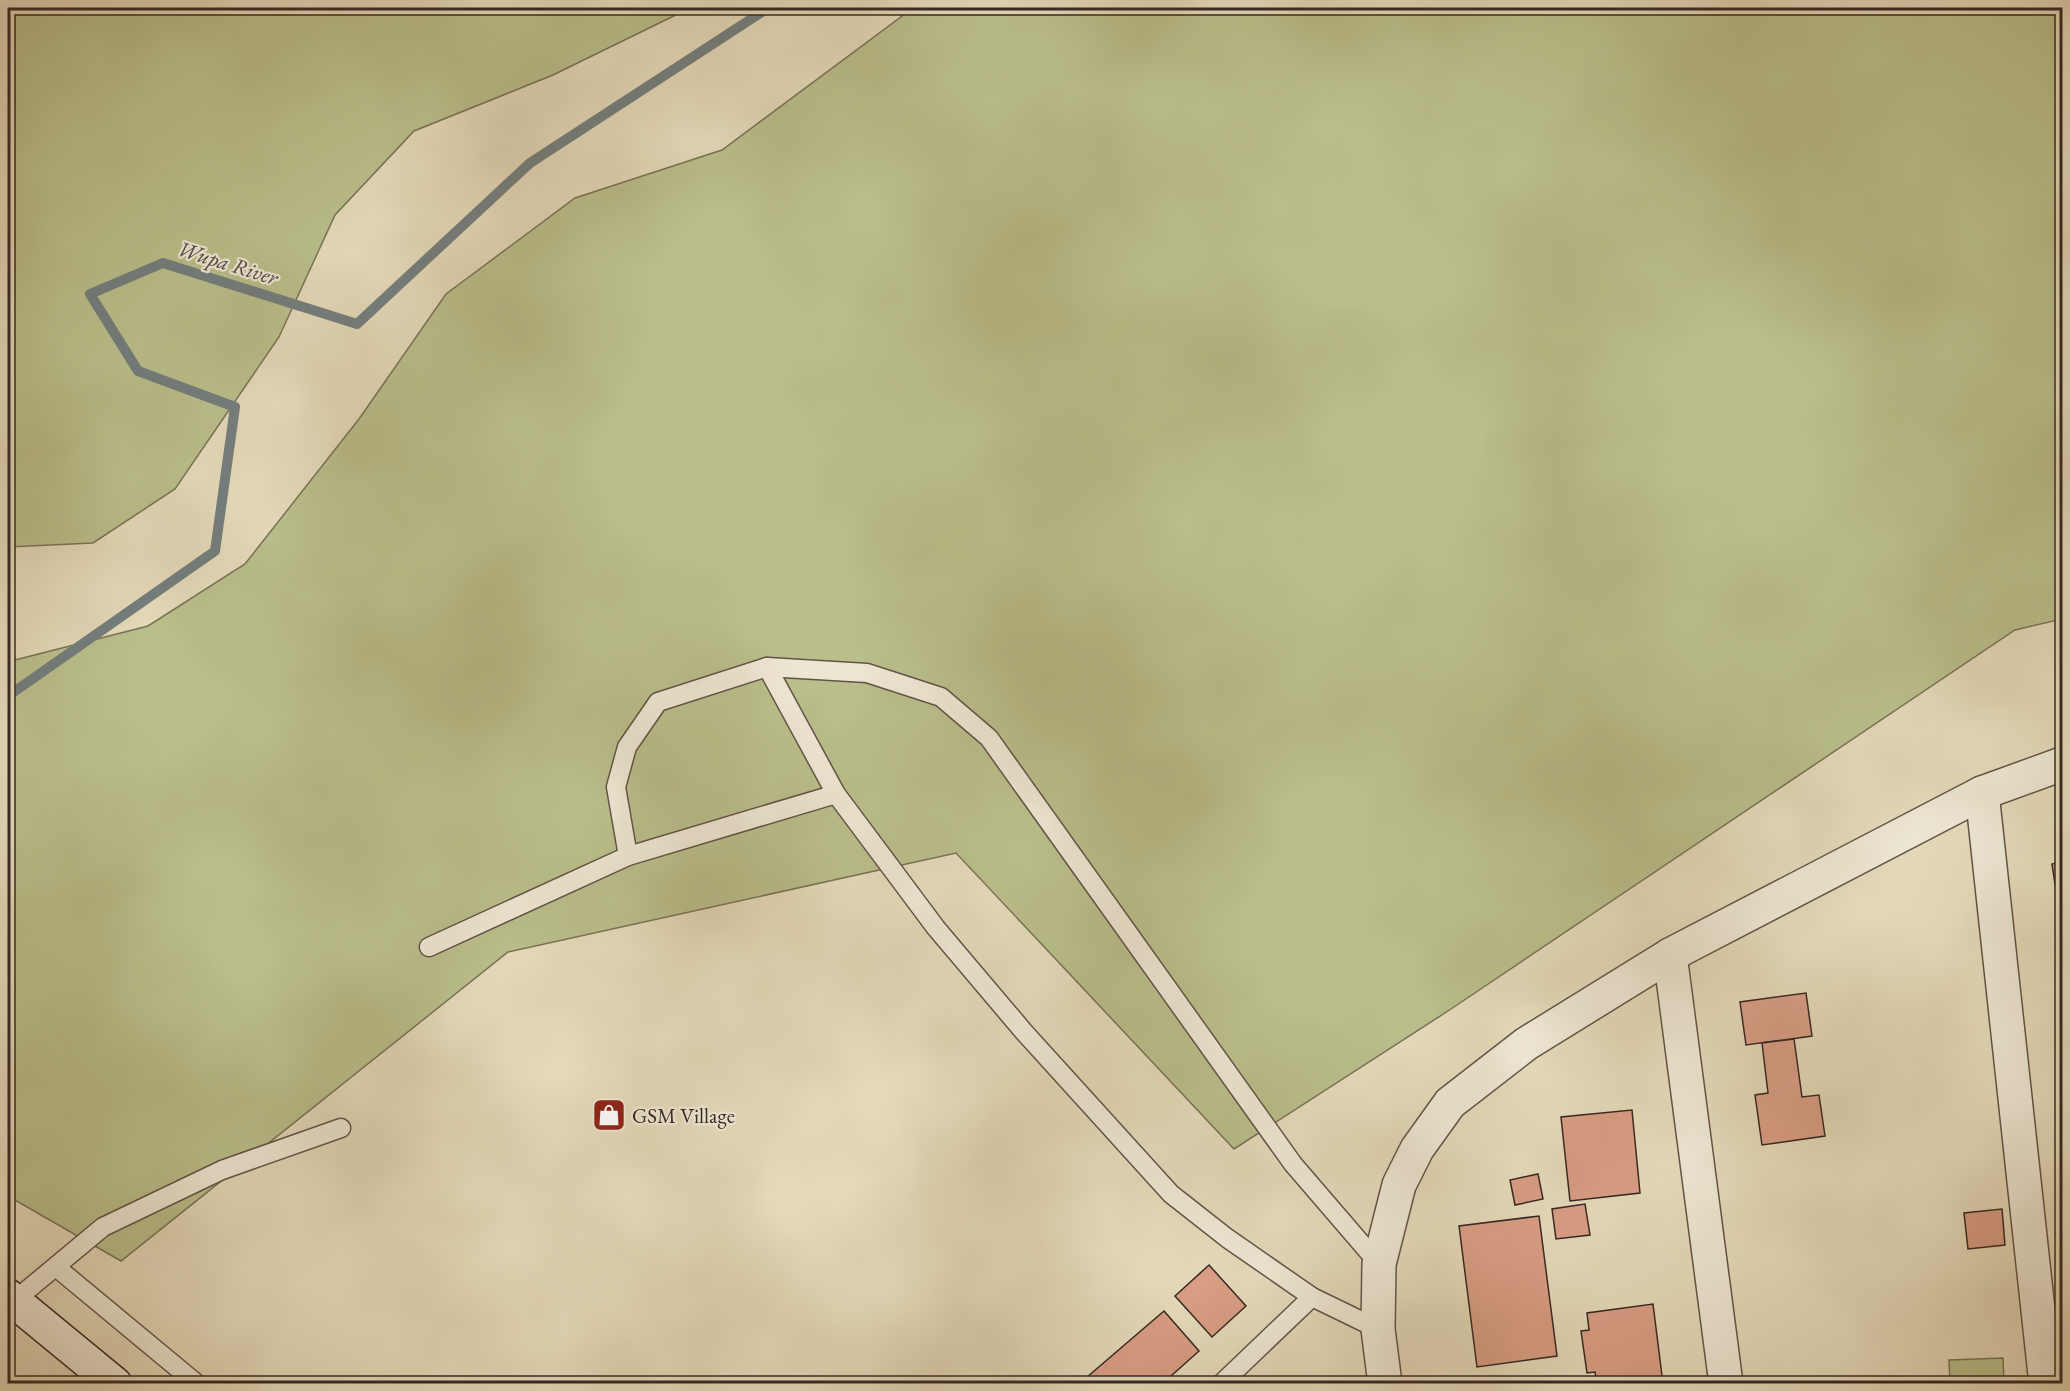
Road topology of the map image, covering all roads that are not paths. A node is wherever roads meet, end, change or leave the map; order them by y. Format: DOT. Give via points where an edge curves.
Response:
graph roads {
  1 [pos="767,667"];
  2 [pos="2062,765"];
  3 [pos="1982,793"];
  4 [pos="836,794"];
  5 [pos="628,856"];
  6 [pos="429,947"];
  7 [pos="1670,956"];
  8 [pos="341,1128"];
  9 [pos="1379,1264"];
  10 [pos="56,1268"];
  11 [pos="1312,1297"];
  12 [pos="11,1298"];
  13 [pos="1378,1329"];
  14 [pos="2051,1369"];
  15 [pos="115,1383"];
  16 [pos="196,1383"];
  17 [pos="1221,1383"];
  18 [pos="1385,1383"];
  19 [pos="1726,1383"];
  1 -- 4 [label="lane"];
  1 -- 5 [label="lane" via="658,702 627,747 615,787"];
  1 -- 9 [label="lane" via="867,673 940,697 989,738 1293,1164"];
  2 -- 3 [label="street"];
  3 -- 7 [label="street"];
  3 -- 14 [label="street"];
  4 -- 5 [label="lane"];
  4 -- 11 [label="lane" via="936,928 1171,1194"];
  5 -- 6 [label="lane"];
  7 -- 9 [label="street" via="1526,1044 1450,1103 1417,1149 1399,1185"];
  7 -- 19 [label="street"];
  8 -- 10 [label="lane" via="222,1170 103,1227"];
  9 -- 13 [label="street"];
  10 -- 12 [label="lane"];
  10 -- 16 [label="lane"];
  11 -- 13 [label="lane"];
  11 -- 17 [label="lane"];
  12 -- 15 [label="street"];
  13 -- 18 [label="street"];
}
